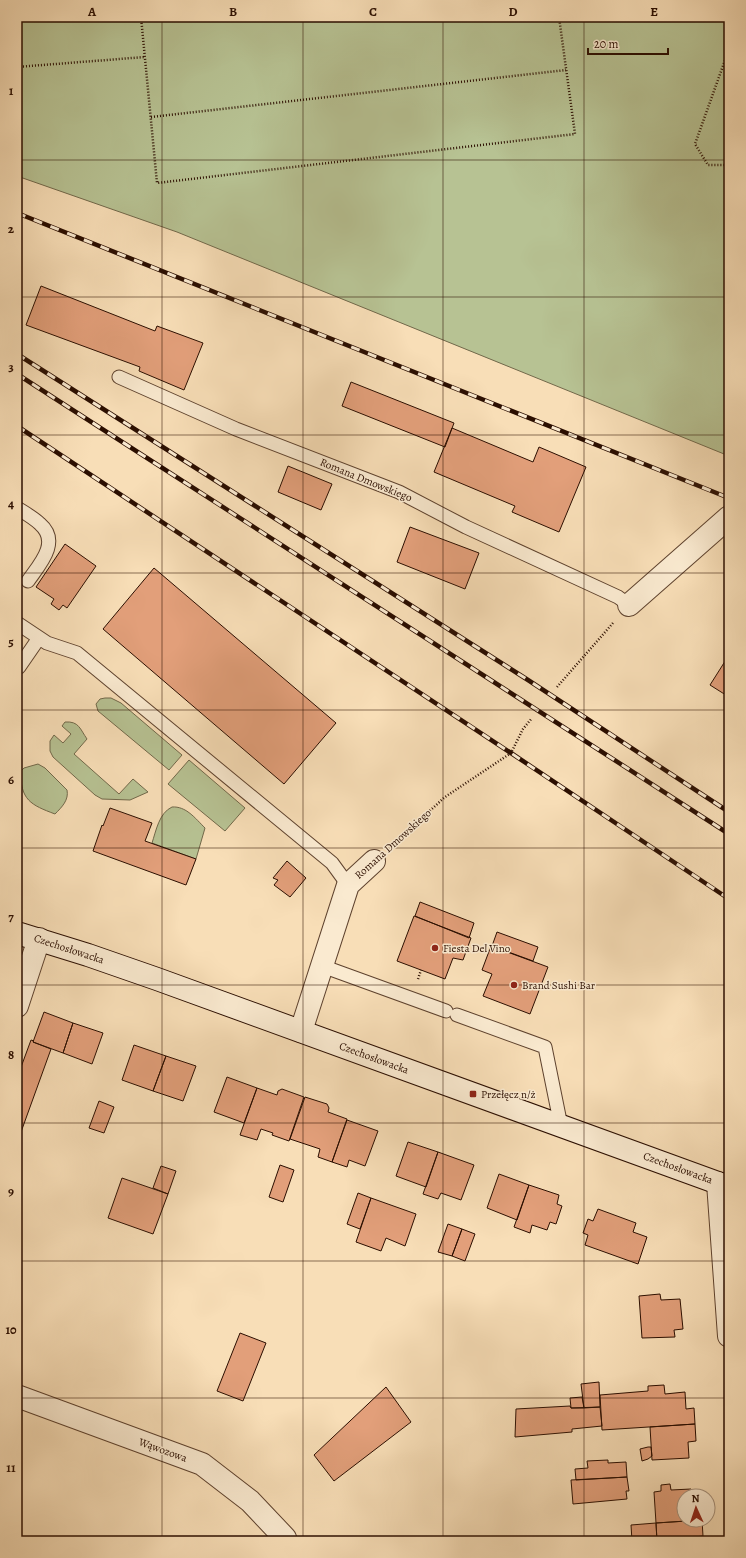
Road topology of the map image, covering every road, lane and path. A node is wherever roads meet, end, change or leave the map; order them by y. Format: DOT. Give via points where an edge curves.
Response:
graph roads {
  1 [pos="141,17"];
  2 [pos="559,17"];
  3 [pos="729,49"];
  4 [pos="145,57"];
  5 [pos="17,67"];
  6 [pos="566,70"];
  7 [pos="150,117"];
  8 [pos="729,165"];
  9 [pos="120,377"];
  10 [pos="17,508"];
  11 [pos="729,517"];
  12 [pos="28,581"];
  13 [pos="630,605"];
  14 [pos="17,623"];
  15 [pos="39,638"];
  16 [pos="17,666"];
  17 [pos="557,687"];
  18 [pos="532,718"];
  19 [pos="374,861"];
  20 [pos="348,885"];
  21 [pos="17,933"];
  22 [pos="39,939"];
  23 [pos="322,966"];
  24 [pos="17,1006"];
  25 [pos="301,1031"];
  26 [pos="561,1126"];
  27 [pos="724,1185"];
  28 [pos="729,1336"];
  29 [pos="17,1396"];
  30 [pos="286,1541"];
  1 -- 4 [label="path"];
  2 -- 6 [label="path"];
  3 -- 8 [label="path" via="696,144 708,165"];
  4 -- 5 [label="path"];
  4 -- 7 [label="path"];
  6 -- 7 [label="path"];
  6 -- 7 [label="path" via="576,134 157,183"];
  9 -- 13 [label="lane, Romana Dmowskiego" via="236,429 399,492"];
  10 -- 12 [label="lane" via="41,524 49,540 46,555"];
  11 -- 13 [label="street"];
  13 -- 17 [label="path"];
  14 -- 15 [label="lane"];
  15 -- 16 [label="lane" via="19,667"];
  15 -- 20 [label="lane" via="47,643 78,652 332,863"];
  18 -- 19 [label="path, Romana Dmowskiego" via="523,729 511,753 444,797"];
  19 -- 20 [label="street, Romana Dmowskiego"];
  20 -- 23 [label="street, Romana Dmowskiego"];
  21 -- 22 [label="street, Czechosłowacka"];
  22 -- 24 [label="street"];
  22 -- 25 [label="street, Czechosłowacka" via="102,959"];
  23 -- 25 [label="street, Romana Dmowskiego"];
  23 -- 26 [label="lane" via="545,1048"];
  25 -- 26 [label="street, Czechosłowacka"];
  26 -- 27 [label="street, Czechosłowacka"];
  27 -- 28 [label="street"];
  29 -- 30 [label="street, Wąwozowa" via="202,1464 250,1501"];
}
